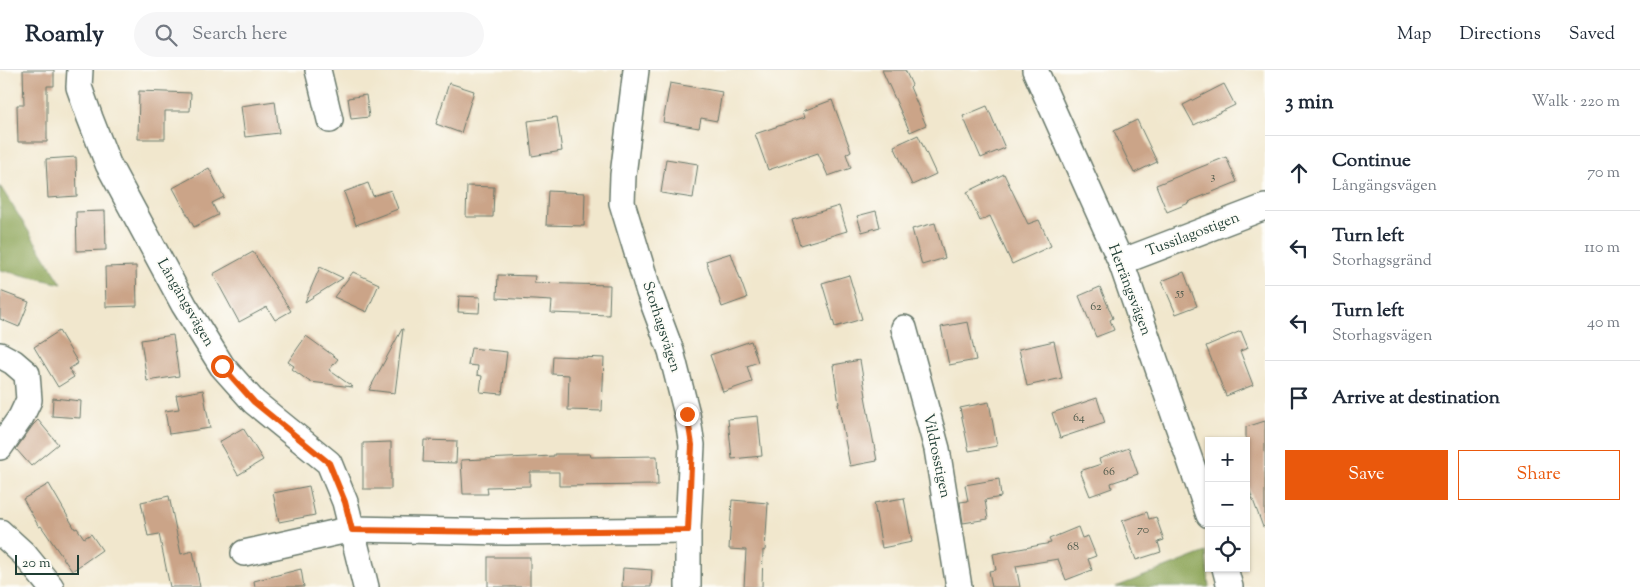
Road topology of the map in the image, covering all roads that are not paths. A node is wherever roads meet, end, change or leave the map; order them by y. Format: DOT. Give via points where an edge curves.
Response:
graph roads {
  1 [pos="80,70"];
  2 [pos="318,70"];
  3 [pos="636,70"];
  4 [pos="1035,70"];
  5 [pos="330,120"];
  6 [pos="1265,207"];
  7 [pos="1121,262"];
  8 [pos="904,328"];
  9 [pos="0,355"];
  10 [pos="0,446"];
  11 [pos="1205,504"];
  12 [pos="352,530"];
  13 [pos="688,530"];
  14 [pos="0,532"];
  15 [pos="244,553"];
  16 [pos="1226,572"];
  17 [pos="51,587"];
  18 [pos="366,587"];
  19 [pos="688,587"];
  20 [pos="958,587"];
  21 [pos="1230,587"];
  1 -- 12 [label="street, Långängsvägen" via="80,87 108,164 184,305 222,366 254,402 329,463"];
  2 -- 5 [label="street"];
  3 -- 13 [label="street, Storhagsvägen" via="622,203 671,351 687,414 692,445"];
  4 -- 7 [label="street, Herrängsvägen"];
  6 -- 7 [label="street, Tussilagostigen"];
  7 -- 11 [label="street, Herrängsvägen"];
  8 -- 20 [label="street, Vildrosstigen" via="937,449"];
  9 -- 10 [label="street" via="27,374 29,400"];
  12 -- 13 [label="street"];
  12 -- 15 [label="street"];
  12 -- 18 [label="street, Långängsvägen"];
  13 -- 19 [label="street, Storhagsvägen"];
  14 -- 17 [label="street" via="24,554"];
  16 -- 21 [label="street"];
}
